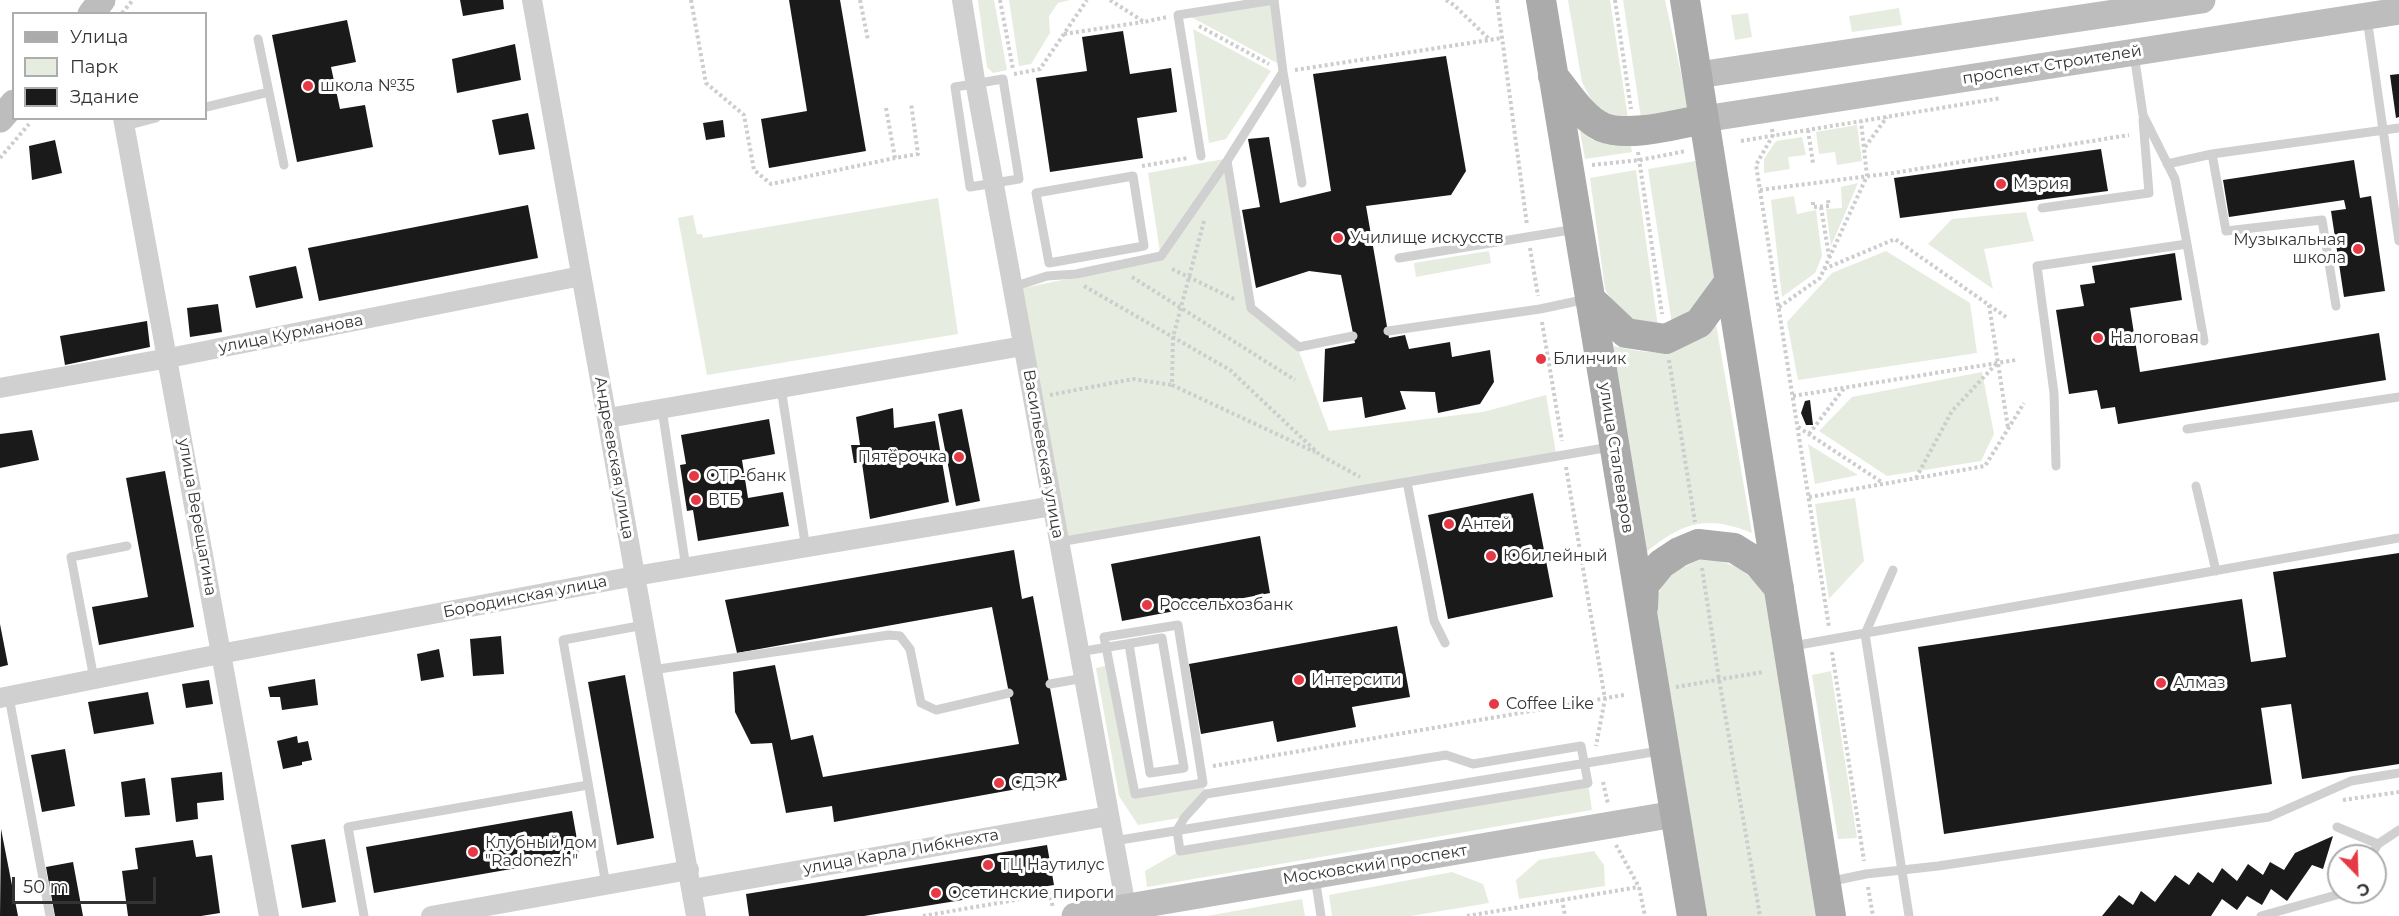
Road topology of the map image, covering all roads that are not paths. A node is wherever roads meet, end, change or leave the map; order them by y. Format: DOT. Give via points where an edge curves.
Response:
graph roads {
  1 [pos="103,0"];
  2 [pos="532,0"];
  3 [pos="962,0"];
  4 [pos="1274,0"];
  5 [pos="1541,0"];
  6 [pos="1685,0"];
  7 [pos="2202,0"];
  8 [pos="2172,2"];
  9 [pos="2399,11"];
  10 [pos="93,12"];
  11 [pos="2367,16"];
  12 [pos="258,39"];
  13 [pos="2134,52"];
  14 [pos="1283,72"];
  15 [pos="1698,75"];
  16 [pos="1553,76"];
  17 [pos="975,84"];
  18 [pos="269,92"];
  19 [pos="12,105"];
  20 [pos="207,107"];
  21 [pos="2143,115"];
  22 [pos="0,119"];
  23 [pos="1704,119"];
  24 [pos="140,120"];
  25 [pos="124,122"];
  26 [pos="2399,129"];
  27 [pos="2383,131"];
  28 [pos="2212,154"];
  29 [pos="1201,156"];
  30 [pos="1227,161"];
  31 [pos="2167,164"];
  32 [pos="284,165"];
  33 [pos="993,183"];
  34 [pos="1302,183"];
  35 [pos="2042,208"];
  36 [pos="1578,229"];
  37 [pos="2399,241"];
  38 [pos="2187,244"];
  39 [pos="1399,258"];
  40 [pos="1074,259"];
  41 [pos="1076,274"];
  42 [pos="581,276"];
  43 [pos="1729,282"];
  44 [pos="1012,287"];
  45 [pos="1590,299"];
  46 [pos="2337,306"];
  47 [pos="1388,331"];
  48 [pos="1353,336"];
  49 [pos="2204,341"];
  50 [pos="1023,346"];
  51 [pos="169,358"];
  52 [pos="0,388"];
  53 [pos="781,388"];
  54 [pos="2399,397"];
  55 [pos="662,409"];
  56 [pos="608,418"];
  57 [pos="2187,429"];
  58 [pos="1614,446"];
  59 [pos="2056,466"];
  60 [pos="1407,482"];
  61 [pos="2196,486"];
  62 [pos="1053,506"];
  63 [pos="2399,538"];
  64 [pos="1059,542"];
  65 [pos="127,546"];
  66 [pos="806,549"];
  67 [pos="686,568"];
  68 [pos="1893,570"];
  69 [pos="2216,571"];
  70 [pos="635,576"];
  71 [pos="1779,588"];
  72 [pos="1642,613"];
  73 [pos="644,625"];
  74 [pos="1865,634"];
  75 [pos="1445,643"];
  76 [pos="1129,644"];
  77 [pos="1789,647"];
  78 [pos="1106,648"];
  79 [pos="1079,652"];
  80 [pos="220,654"];
  81 [pos="652,670"];
  82 [pos="1084,678"];
  83 [pos="94,680"];
  84 [pos="1050,684"];
  85 [pos="1009,693"];
  86 [pos="4,698"];
  87 [pos="1665,750"];
  88 [pos="1584,763"];
  89 [pos="2399,773"];
  90 [pos="588,785"];
  91 [pos="1676,814"];
  92 [pos="1109,816"];
  93 [pos="2337,827"];
  94 [pos="1178,830"];
  95 [pos="2399,830"];
  96 [pos="1114,840"];
  97 [pos="2378,844"];
  98 [pos="1901,871"];
  99 [pos="1315,875"];
  100 [pos="690,880"];
  101 [pos="1826,883"];
  102 [pos="606,885"];
  103 [pos="2327,898"];
  104 [pos="1126,907"];
  105 [pos="1064,913"];
  106 [pos="50,916"];
  107 [pos="270,916"];
  108 [pos="364,916"];
  109 [pos="431,916"];
  110 [pos="696,916"];
  111 [pos="1321,916"];
  112 [pos="1692,916"];
  113 [pos="1831,916"];
  114 [pos="1909,916"];
  115 [pos="2261,916"];
  1 -- 10 [label="main road"];
  2 -- 42 [label="street, Андреевская улица"];
  3 -- 17 [label="street, Васильевская улица"];
  4 -- 14 [label="lane"];
  4 -- 29 [label="lane" via="1178,15"];
  5 -- 16 [label="main road, улица Сталеваров"];
  6 -- 15 [label="main road"];
  7 -- 8 [label="main road"];
  8 -- 15 [label="main road"];
  9 -- 11 [label="main road, проспект Строителей"];
  11 -- 13 [label="main road, проспект Строителей"];
  11 -- 27 [label="lane"];
  12 -- 18 [label="lane"];
  13 -- 21 [label="lane"];
  13 -- 23 [label="main road, проспект Строителей"];
  14 -- 30 [label="lane"];
  14 -- 34 [label="lane"];
  15 -- 23 [label="main road"];
  16 -- 23 [label="main road" via="1602,126 1635,130"];
  16 -- 36 [label="main road, улица Сталеваров"];
  17 -- 33 [label="street, Васильевская улица"];
  17 -- 33 [label="lane" via="1003,80 1019,179"];
  18 -- 20 [label="lane"];
  18 -- 32 [label="lane"];
  19 -- 22 [label="main road"];
  21 -- 31 [label="lane"];
  21 -- 35 [label="lane" via="2150,193"];
  23 -- 43 [label="main road"];
  24 -- 25 [label="lane"];
  25 -- 51 [label="street, улица Верещагина"];
  26 -- 27 [label="lane"];
  27 -- 28 [label="lane"];
  27 -- 37 [label="lane"];
  28 -- 31 [label="lane"];
  28 -- 46 [label="lane" via="2226,231 2322,220"];
  30 -- 41 [label="lane" via="1161,256"];
  30 -- 48 [label="lane" via="1251,308 1299,346"];
  31 -- 38 [label="lane" via="2175,179"];
  33 -- 44 [label="street, Васильевская улица"];
  36 -- 39 [label="lane"];
  36 -- 45 [label="main road, улица Сталеваров"];
  38 -- 49 [label="lane"];
  38 -- 59 [label="lane" via="2037,266 2054,393"];
  40 -- 40 [label="lane" via="1144,246 1133,176 1036,193 1048,263"];
  40 -- 41 [label="lane"];
  41 -- 44 [label="lane" via="1047,276"];
  42 -- 51 [label="street, улица Курманова"];
  42 -- 56 [label="street, Андреевская улица"];
  43 -- 45 [label="main road" via="1699,323 1666,339 1626,333"];
  43 -- 71 [label="main road"];
  44 -- 50 [label="street, Васильевская улица"];
  45 -- 47 [label="lane"];
  45 -- 58 [label="main road, улица Сталеваров"];
  50 -- 53 [label="street"];
  50 -- 62 [label="street, Васильевская улица"];
  51 -- 52 [label="street, улица Курманова"];
  51 -- 80 [label="street, улица Верещагина"];
  53 -- 55 [label="street"];
  53 -- 66 [label="lane"];
  54 -- 57 [label="lane"];
  55 -- 56 [label="street"];
  55 -- 67 [label="lane"];
  56 -- 70 [label="street, Андреевская улица"];
  58 -- 60 [label="lane"];
  58 -- 72 [label="main road, улица Сталеваров"];
  60 -- 64 [label="lane"];
  60 -- 75 [label="lane" via="1434,621"];
  61 -- 69 [label="lane"];
  62 -- 64 [label="street, Васильевская улица"];
  62 -- 66 [label="street, Бородинская улица"];
  63 -- 69 [label="lane"];
  64 -- 79 [label="street, Васильевская улица"];
  65 -- 83 [label="lane" via="71,557"];
  66 -- 67 [label="street, Бородинская улица"];
  67 -- 70 [label="street, Бородинская улица"];
  68 -- 74 [label="lane"];
  69 -- 74 [label="lane"];
  70 -- 73 [label="street, Андреевская улица"];
  70 -- 80 [label="street, Бородинская улица"];
  71 -- 72 [label="main road" via="1758,563 1734,548 1698,544 1661,564 1644,585"];
  71 -- 77 [label="main road"];
  72 -- 87 [label="main road, улица Сталеваров"];
  73 -- 81 [label="street, Андреевская улица"];
  73 -- 90 [label="lane" via="563,640"];
  74 -- 77 [label="lane"];
  74 -- 98 [label="lane"];
  76 -- 76 [label="lane" via="1162,638 1184,768 1150,773"];
  76 -- 78 [label="lane"];
  77 -- 101 [label="main road"];
  78 -- 78 [label="lane" via="1104,636 1178,625 1203,783 1135,794"];
  78 -- 79 [label="lane"];
  79 -- 82 [label="street, Васильевская улица"];
  80 -- 83 [label="street, Бородинская улица"];
  80 -- 107 [label="street, улица Верещагина"];
  81 -- 85 [label="lane" via="889,635 900,636 910,650 921,703 936,710"];
  81 -- 100 [label="street, Андреевская улица"];
  82 -- 84 [label="lane"];
  82 -- 92 [label="street, Васильевская улица"];
  83 -- 86 [label="street, Бородинская улица"];
  86 -- 106 [label="lane"];
  87 -- 88 [label="lane"];
  87 -- 91 [label="main road, улица Сталеваров"];
  88 -- 94 [label="lane"];
  88 -- 94 [label="lane" via="1581,746 1473,764 1446,755 1206,794"];
  88 -- 94 [label="lane" via="1588,783 1180,851"];
  89 -- 98 [label="lane" via="2351,781 2269,817"];
  90 -- 102 [label="lane"];
  90 -- 108 [label="lane" via="348,827"];
  91 -- 99 [label="main road, Московский проспект"];
  91 -- 112 [label="main road, улица Сталеваров"];
  92 -- 96 [label="street, Васильевская улица"];
  92 -- 100 [label="street, улица Карла Либкнехта"];
  93 -- 97 [label="lane"];
  94 -- 96 [label="lane"];
  95 -- 97 [label="lane"];
  96 -- 104 [label="street, Васильевская улица"];
  98 -- 101 [label="lane"];
  98 -- 114 [label="lane"];
  99 -- 104 [label="main road, Московский проспект"];
  99 -- 111 [label="lane"];
  100 -- 102 [label="street, улица Карла Либкнехта"];
  100 -- 110 [label="street, Андреевская улица"];
  101 -- 113 [label="main road"];
  102 -- 109 [label="street, улица Карла Либкнехта"];
  103 -- 115 [label="lane"];
  104 -- 105 [label="main road, Московский проспект"];
}
